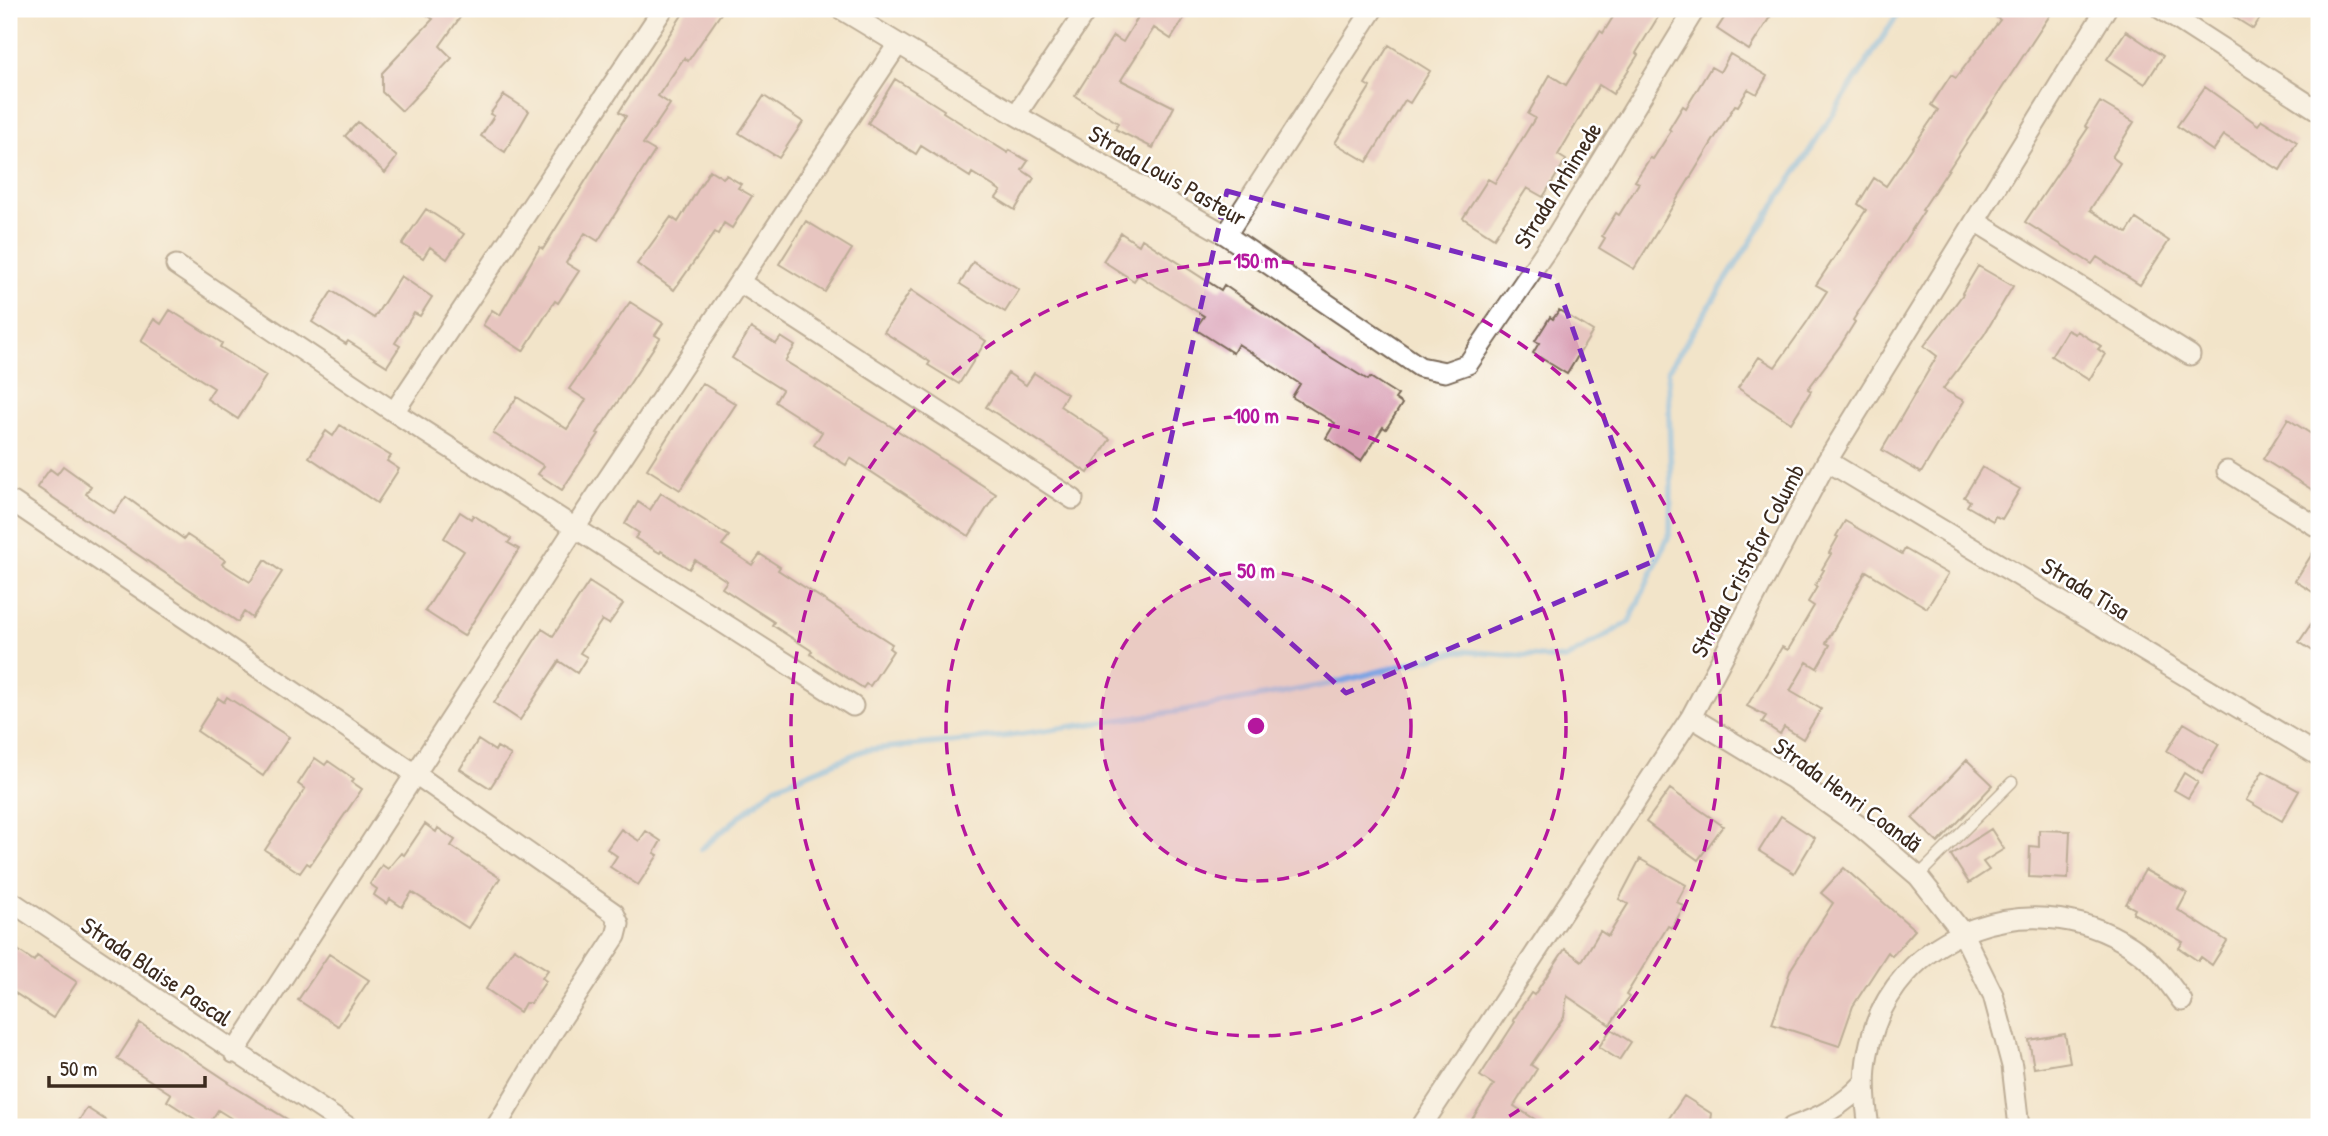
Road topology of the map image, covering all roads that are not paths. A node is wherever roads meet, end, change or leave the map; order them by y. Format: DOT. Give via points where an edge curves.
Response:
graph roads {
  1 [pos="663,9"];
  2 [pos="841,9"];
  3 [pos="1087,9"];
  4 [pos="1373,9"];
  5 [pos="1695,9"];
  6 [pos="2106,9"];
  7 [pos="2161,9"];
  8 [pos="898,44"];
  9 [pos="2319,111"];
  10 [pos="1016,115"];
  11 [pos="1975,221"];
  12 [pos="1226,235"];
  13 [pos="176,265"];
  14 [pos="741,283"];
  15 [pos="2190,355"];
  16 [pos="1445,372"];
  17 [pos="394,412"];
  18 [pos="1827,461"];
  19 [pos="2227,471"];
  20 [pos="1073,499"];
  21 [pos="13,502"];
  22 [pos="575,528"];
  23 [pos="2319,528"];
  24 [pos="853,706"];
  25 [pos="1691,717"];
  26 [pos="2319,756"];
  27 [pos="414,773"];
  28 [pos="2012,782"];
  29 [pos="1918,876"];
  30 [pos="9,900"];
  31 [pos="1962,932"];
  32 [pos="2182,1001"];
  33 [pos="234,1053"];
  34 [pos="1864,1083"];
  35 [pos="348,1127"];
  36 [pos="496,1127"];
  37 [pos="1421,1127"];
  38 [pos="1792,1127"];
  39 [pos="1869,1127"];
  40 [pos="2019,1127"];
  1 -- 17 [label="street"];
  2 -- 8 [label="street, Strada Louis Pasteur"];
  3 -- 10 [label="street"];
  4 -- 12 [label="street"];
  5 -- 16 [label="street, Strada Arhimede" via="1534,268 1468,363"];
  6 -- 11 [label="street, Strada Cristofor Columb"];
  7 -- 9 [label="street"];
  8 -- 10 [label="street, Strada Louis Pasteur"];
  8 -- 14 [label="street"];
  10 -- 12 [label="street, Strada Louis Pasteur"];
  11 -- 15 [label="street"];
  11 -- 18 [label="street, Strada Cristofor Columb"];
  12 -- 16 [label="street, Strada Louis Pasteur" via="1420,367"];
  13 -- 17 [label="street"];
  14 -- 20 [label="street"];
  14 -- 22 [label="street"];
  17 -- 22 [label="street"];
  18 -- 25 [label="street, Strada Cristofor Columb"];
  18 -- 26 [label="street, Strada Tisa"];
  19 -- 23 [label="street"];
  21 -- 27 [label="street"];
  22 -- 24 [label="street"];
  22 -- 27 [label="street"];
  25 -- 29 [label="street, Strada Henri Coandă" via="1793,779 1862,828"];
  25 -- 37 [label="street, Strada Cristofor Columb"];
  27 -- 33 [label="street"];
  27 -- 36 [label="street" via="614,913 618,924 616,936"];
  28 -- 29 [label="lane"];
  29 -- 31 [label="street, Strada Henri Coandă"];
  30 -- 33 [label="street, Strada Blaise Pascal"];
  31 -- 32 [label="street" via="2023,917 2085,924 2141,953"];
  31 -- 34 [label="street" via="1911,969 1892,994 1877,1021"];
  31 -- 40 [label="street, Strada Henri Coandă" via="1993,995 2012,1066"];
  33 -- 35 [label="street, Strada Blaise Pascal"];
  34 -- 38 [label="street" via="1818,1118"];
  34 -- 39 [label="street"];
}
